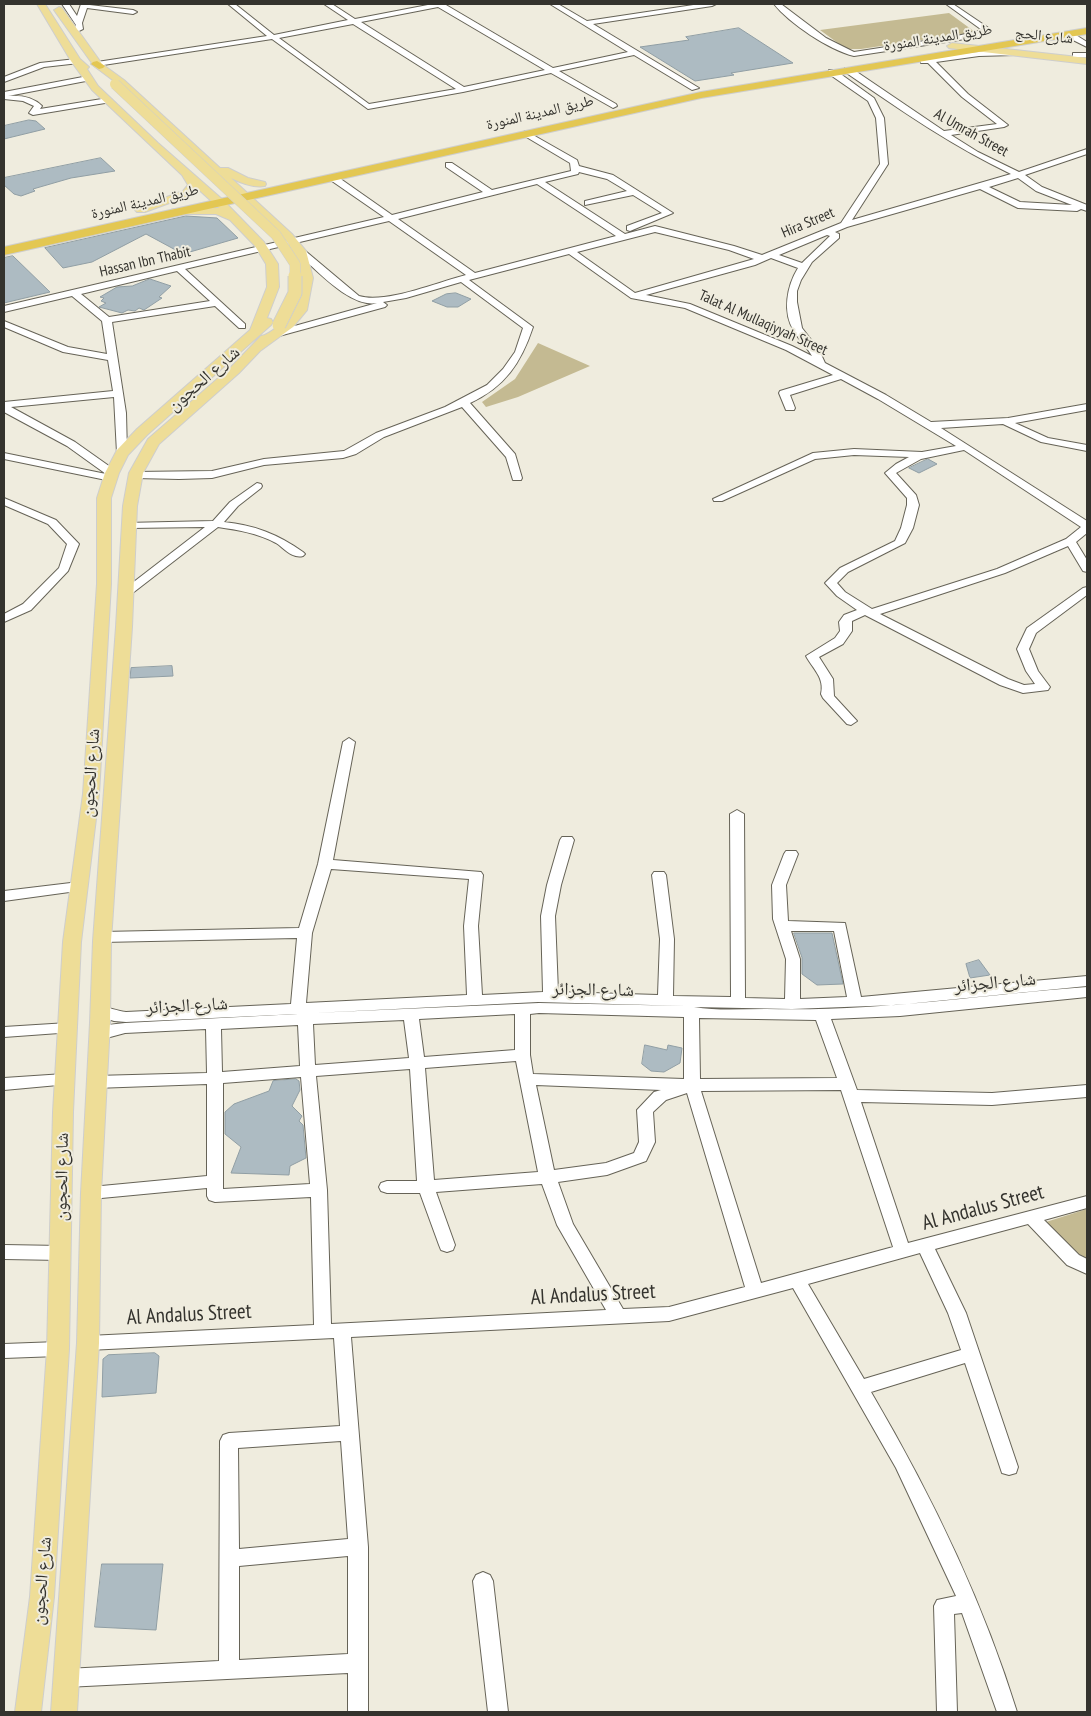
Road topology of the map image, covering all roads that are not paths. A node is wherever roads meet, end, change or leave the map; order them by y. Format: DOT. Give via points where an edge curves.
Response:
graph roads {
  1 [pos="32,4"];
  2 [pos="41,4"];
  3 [pos="54,4"];
  4 [pos="66,4"];
  5 [pos="231,4"];
  6 [pos="327,4"];
  7 [pos="440,4"];
  8 [pos="553,4"];
  9 [pos="684,4"];
  10 [pos="712,4"];
  11 [pos="777,4"];
  12 [pos="949,4"];
  13 [pos="669,5"];
  14 [pos="133,12"];
  15 [pos="48,14"];
  16 [pos="356,21"];
  17 [pos="584,21"];
  18 [pos="78,22"];
  19 [pos="1087,25"];
  20 [pos="1087,31"];
  21 [pos="1068,34"];
  22 [pos="77,37"];
  23 [pos="273,37"];
  24 [pos="1046,37"];
  25 [pos="1087,45"];
  26 [pos="972,46"];
  27 [pos="992,46"];
  28 [pos="919,48"];
  29 [pos="70,49"];
  30 [pos="870,51"];
  31 [pos="636,52"];
  32 [pos="1021,53"];
  33 [pos="1059,53"];
  34 [pos="1087,55"];
  35 [pos="892,56"];
  36 [pos="76,60"];
  37 [pos="930,60"];
  38 [pos="1087,61"];
  39 [pos="98,65"];
  40 [pos="871,66"];
  41 [pos="552,70"];
  42 [pos="848,70"];
  43 [pos="832,72"];
  44 [pos="17,74"];
  45 [pos="88,78"];
  46 [pos="4,80"];
  47 [pos="111,85"];
  48 [pos="695,88"];
  49 [pos="463,90"];
  50 [pos="4,94"];
  51 [pos="4,98"];
  52 [pos="108,100"];
  53 [pos="613,106"];
  54 [pos="526,133"];
  55 [pos="943,134"];
  56 [pos="1087,151"];
  57 [pos="208,163"];
  58 [pos="449,165"];
  59 [pos="575,168"];
  60 [pos="186,172"];
  61 [pos="1019,174"];
  62 [pos="332,177"];
  63 [pos="538,181"];
  64 [pos="261,184"];
  65 [pos="981,186"];
  66 [pos="635,192"];
  67 [pos="240,193"];
  68 [pos="490,193"];
  69 [pos="215,198"];
  70 [pos="588,203"];
  71 [pos="1087,209"];
  72 [pos="141,210"];
  73 [pos="168,213"];
  74 [pos="233,217"];
  75 [pos="390,218"];
  76 [pos="844,225"];
  77 [pos="629,228"];
  78 [pos="826,231"];
  79 [pos="623,237"];
  80 [pos="4,240"];
  81 [pos="292,241"];
  82 [pos="262,248"];
  83 [pos="4,251"];
  84 [pos="300,251"];
  85 [pos="570,251"];
  86 [pos="765,256"];
  87 [pos="804,267"];
  88 [pos="178,268"];
  89 [pos="473,276"];
  90 [pos="462,279"];
  91 [pos="75,293"];
  92 [pos="403,296"];
  93 [pos="634,296"];
  94 [pos="217,303"];
  95 [pos="4,309"];
  96 [pos="107,320"];
  97 [pos="4,324"];
  98 [pos="262,332"];
  99 [pos="113,358"];
  100 [pos="821,365"];
  101 [pos="842,376"];
  102 [pos="118,394"];
  103 [pos="464,403"];
  104 [pos="4,406"];
  105 [pos="1087,407"];
  106 [pos="790,408"];
  107 [pos="1066,410"];
  108 [pos="1087,417"];
  109 [pos="1005,421"];
  110 [pos="929,426"];
  111 [pos="966,447"];
  112 [pos="1087,448"];
  113 [pos="122,453"];
  114 [pos="921,454"];
  115 [pos="4,456"];
  116 [pos="136,475"];
  117 [pos="111,476"];
  118 [pos="517,478"];
  119 [pos="257,486"];
  120 [pos="718,499"];
  121 [pos="4,501"];
  122 [pos="217,523"];
  123 [pos="129,525"];
  124 [pos="1087,527"];
  125 [pos="1070,541"];
  126 [pos="299,554"];
  127 [pos="1087,569"];
  128 [pos="1087,590"];
  129 [pos="126,593"];
  130 [pos="869,611"];
  131 [pos="4,618"];
  132 [pos="852,721"];
  133 [pos="349,742"];
  134 [pos="737,814"];
  135 [pos="567,840"];
  136 [pos="791,854"];
  137 [pos="325,864"];
  138 [pos="659,875"];
  139 [pos="79,887"];
  140 [pos="4,896"];
  141 [pos="782,926"];
  142 [pos="305,933"];
  143 [pos="102,937"];
  144 [pos="1086,992"];
  145 [pos="551,997"];
  146 [pos="475,1000"];
  147 [pos="666,1000"];
  148 [pos="738,1002"];
  149 [pos="854,1002"];
  150 [pos="792,1004"];
  151 [pos="522,1009"];
  152 [pos="100,1011"];
  153 [pos="303,1012"];
  154 [pos="691,1012"];
  155 [pos="411,1014"];
  156 [pos="822,1015"];
  157 [pos="213,1024"];
  158 [pos="68,1028"];
  159 [pos="4,1032"];
  160 [pos="99,1035"];
  161 [pos="522,1056"];
  162 [pos="417,1064"];
  163 [pos="308,1072"];
  164 [pos="215,1078"];
  165 [pos="527,1079"];
  166 [pos="64,1080"];
  167 [pos="95,1082"];
  168 [pos="4,1084"];
  169 [pos="692,1085"];
  170 [pos="849,1090"];
  171 [pos="1087,1091"];
  172 [pos="549,1177"];
  173 [pos="214,1181"];
  174 [pos="387,1187"];
  175 [pos="426,1187"];
  176 [pos="319,1190"];
  177 [pos="91,1193"];
  178 [pos="1087,1202"];
  179 [pos="1032,1218"];
  180 [pos="447,1245"];
  181 [pos="925,1246"];
  182 [pos="4,1252"];
  183 [pos="903,1252"];
  184 [pos="61,1253"];
  185 [pos="1087,1267"];
  186 [pos="797,1280"];
  187 [pos="755,1291"];
  188 [pos="618,1316"];
  189 [pos="333,1331"];
  190 [pos="88,1343"];
  191 [pos="58,1349"];
  192 [pos="4,1352"];
  193 [pos="971,1354"];
  194 [pos="859,1388"];
  195 [pos="350,1433"];
  196 [pos="1009,1467"];
  197 [pos="358,1547"];
  198 [pos="229,1558"];
  199 [pos="482,1581"];
  200 [pos="969,1604"];
  201 [pos="357,1663"];
  202 [pos="229,1670"];
  203 [pos="66,1678"];
  204 [pos="28,1712"];
  205 [pos="64,1712"];
  206 [pos="358,1712"];
  207 [pos="498,1712"];
  208 [pos="947,1712"];
  209 [pos="1007,1712"];
  1 -- 15 [label="main road"];
  2 -- 15 [label="main road, شارع الحجون"];
  3 -- 22 [label="main road, شارع الحجون"];
  4 -- 18 [label="street"];
  5 -- 23 [label="street"];
  6 -- 16 [label="street"];
  7 -- 16 [label="street"];
  7 -- 41 [label="street"];
  8 -- 17 [label="street"];
  9 -- 13 [label="street"];
  10 -- 17 [label="street"];
  11 -- 30 [label="street" via="845,52"];
  12 -- 28 [label="street" via="986,29 984,32"];
  13 -- 17 [label="street"];
  14 -- 18 [label="street" via="84,5"];
  15 -- 29 [label="main road, شارع الحجون"];
  16 -- 23 [label="street"];
  16 -- 49 [label="street"];
  17 -- 31 [label="street"];
  18 -- 22 [label="street"];
  19 -- 26 [label="highway, طريق المدينة المنورة"];
  20 -- 21 [label="highway, طريق المدينة المنورة"];
  21 -- 24 [label="highway, طريق المدينة المنورة"];
  21 -- 25 [label="street"];
  22 -- 39 [label="main road, شارع الحجون"];
  23 -- 39 [label="street"];
  23 -- 49 [label="street" via="368,107"];
  24 -- 27 [label="highway, طريق المدينة المنورة"];
  24 -- 33 [label="main road" via="1042,44"];
  26 -- 27 [label="highway, طريق المدينة المنورة"];
  26 -- 28 [label="highway, طريق المدينة المنورة"];
  26 -- 32 [label="main road, شارع الحج"];
  26 -- 40 [label="highway, طريق المدينة المنورة"];
  27 -- 33 [label="main road, شارع الحج"];
  28 -- 30 [label="street"];
  28 -- 35 [label="highway, طريق المدينة المنورة"];
  29 -- 36 [label="main road, شارع الحجون"];
  29 -- 44 [label="street" via="64,55 24,66"];
  30 -- 35 [label="street"];
  31 -- 41 [label="street"];
  31 -- 48 [label="street"];
  32 -- 37 [label="street"];
  32 -- 38 [label="main road, شارع الحج"];
  33 -- 34 [label="main road, شارع الحج"];
  35 -- 48 [label="highway, طريق المدينة المنورة"];
  36 -- 44 [label="street" via="43,65"];
  36 -- 45 [label="main road"];
  36 -- 47 [label="main road, شارع الحجون"];
  37 -- 40 [label="street"];
  37 -- 55 [label="street" via="946,81 1004,125"];
  39 -- 47 [label="main road, شارع الحجون"];
  39 -- 57 [label="main road" via="121,82"];
  40 -- 42 [label="highway, طريق المدينة المنورة"];
  41 -- 49 [label="street"];
  41 -- 53 [label="street"];
  42 -- 43 [label="highway, طريق المدينة المنورة"];
  42 -- 55 [label="street, Al Umrah Street"];
  43 -- 54 [label="highway, طريق المدينة المنورة" via="708,93"];
  43 -- 76 [label="street, Hira Street" via="871,100 880,118 884,164"];
  44 -- 46 [label="street"];
  45 -- 50 [label="street"];
  45 -- 52 [label="main road"];
  47 -- 98 [label="main road, شارع الحجون" via="264,235 283,263 286,287 281,304"];
  48 -- 53 [label="highway, طريق المدينة المنورة"];
  51 -- 52 [label="street" via="32,101 38,106 33,113"];
  52 -- 60 [label="main road"];
  53 -- 64 [label="highway, طريق المدينة المنورة"];
  54 -- 59 [label="street" via="574,162"];
  54 -- 62 [label="highway, طريق المدينة المنورة"];
  55 -- 61 [label="street, Al Umrah Street" via="974,154"];
  56 -- 61 [label="street"];
  57 -- 64 [label="main road" via="244,180"];
  57 -- 67 [label="main road"];
  58 -- 68 [label="street"];
  59 -- 63 [label="street, Hassan Ibn Thabit" via="575,172"];
  59 -- 66 [label="street" via="610,176"];
  60 -- 69 [label="main road"];
  60 -- 72 [label="main road" via="194,185 187,193"];
  61 -- 65 [label="street"];
  61 -- 71 [label="street, Al Umrah Street" via="1039,189"];
  62 -- 67 [label="highway, طريق المدينة المنورة"];
  62 -- 75 [label="street"];
  63 -- 68 [label="street, Hassan Ibn Thabit"];
  63 -- 79 [label="street"];
  64 -- 67 [label="highway, طريق المدينة المنورة"];
  65 -- 71 [label="street" via="1018,204"];
  65 -- 76 [label="street"];
  66 -- 70 [label="street"];
  66 -- 77 [label="street" via="669,213"];
  67 -- 69 [label="highway, طريق المدينة المنورة"];
  67 -- 81 [label="main road"];
  68 -- 75 [label="street, Hassan Ibn Thabit"];
  69 -- 72 [label="highway, طريق المدينة المنورة"];
  69 -- 73 [label="highway, طريق المدينة المنورة"];
  69 -- 74 [label="main road"];
  72 -- 80 [label="highway, طريق المدينة المنورة"];
  73 -- 74 [label="main road" via="217,211"];
  73 -- 83 [label="highway, طريق المدينة المنورة"];
  74 -- 82 [label="main road"];
  75 -- 81 [label="street, Hassan Ibn Thabit"];
  75 -- 89 [label="street"];
  76 -- 78 [label="street, Hira Street"];
  78 -- 86 [label="street, Hira Street"];
  78 -- 87 [label="street" via="836,236"];
  79 -- 85 [label="street"];
  79 -- 86 [label="street" via="655,229"];
  81 -- 82 [label="street, Hassan Ibn Thabit"];
  81 -- 84 [label="main road"];
  82 -- 88 [label="street, Hassan Ibn Thabit"];
  82 -- 98 [label="main road" via="272,264 273,287"];
  84 -- 92 [label="street" via="356,298 369,302"];
  84 -- 98 [label="main road" via="307,278 301,310 289,324"];
  85 -- 89 [label="street"];
  85 -- 93 [label="street, Talat Al Mullaqiyyah Street"];
  86 -- 87 [label="street"];
  86 -- 93 [label="street, Hira Street"];
  87 -- 100 [label="street" via="791,292 792,310 797,328 816,351"];
  88 -- 91 [label="street, Hassan Ibn Thabit"];
  88 -- 94 [label="street"];
  89 -- 90 [label="street"];
  90 -- 92 [label="street"];
  90 -- 103 [label="street" via="528,327 525,344 505,376"];
  91 -- 95 [label="street, Hassan Ibn Thabit"];
  91 -- 96 [label="street"];
  92 -- 98 [label="street" via="391,303"];
  93 -- 100 [label="street, Talat Al Mullaqiyyah Street" via="687,306 789,348"];
  94 -- 96 [label="street"];
  94 -- 98 [label="street"];
  96 -- 99 [label="street"];
  97 -- 99 [label="street" via="66,350"];
  98 -- 113 [label="main road, شارع الحجون" via="142,432"];
  98 -- 116 [label="main road, شارع الحجون" via="235,370 153,442"];
  99 -- 102 [label="street"];
  100 -- 101 [label="street, Talat Al Mullaqiyyah Street"];
  101 -- 106 [label="street" via="784,393"];
  101 -- 110 [label="street, Talat Al Mullaqiyyah Street"];
  102 -- 104 [label="street"];
  102 -- 113 [label="street"];
  103 -- 116 [label="street" via="379,435 346,454 259,463 222,473 175,477"];
  103 -- 118 [label="street" via="511,456"];
  104 -- 117 [label="street" via="71,444"];
  105 -- 107 [label="street"];
  107 -- 108 [label="street"];
  107 -- 109 [label="street"];
  109 -- 110 [label="street"];
  109 -- 112 [label="street" via="1054,444"];
  110 -- 111 [label="street, Talat Al Mullaqiyyah Street"];
  111 -- 114 [label="street"];
  111 -- 124 [label="street, Talat Al Mullaqiyyah Street"];
  113 -- 117 [label="main road, شارع الحجون"];
  114 -- 120 [label="street" via="854,452 813,456"];
  114 -- 130 [label="street" via="890,473 912,497 913,504 899,543 844,570 831,583 841,594"];
  115 -- 117 [label="street"];
  116 -- 123 [label="main road, شارع الحجون"];
  117 -- 139 [label="main road, شارع الحجون" via="104,498 104,584 91,794"];
  119 -- 122 [label="street"];
  121 -- 131 [label="street" via="52,522 73,544 64,569 27,607"];
  122 -- 123 [label="street"];
  122 -- 126 [label="street" via="274,536"];
  122 -- 129 [label="street"];
  123 -- 129 [label="main road, شارع الحجون"];
  124 -- 125 [label="street"];
  125 -- 127 [label="street"];
  125 -- 130 [label="street" via="1001,571"];
  128 -- 130 [label="street" via="1032,631 1023,649 1032,671 1044,687 1022,688 1004,682"];
  129 -- 143 [label="main road, شارع الحجون"];
  130 -- 132 [label="street" via="848,618 846,630 839,641 812,656 829,680 829,698"];
  133 -- 137 [label="street"];
  134 -- 148 [label="street"];
  135 -- 145 [label="street" via="548,916"];
  136 -- 141 [label="street" via="779,885"];
  137 -- 142 [label="street"];
  137 -- 146 [label="street" via="476,875 471,926"];
  138 -- 147 [label="street" via="667,939"];
  139 -- 140 [label="street"];
  139 -- 158 [label="main road, شارع الحجون" via="72,942"];
  141 -- 149 [label="street" via="840,926"];
  141 -- 150 [label="street" via="793,958"];
  142 -- 143 [label="street"];
  142 -- 153 [label="street"];
  143 -- 152 [label="main road, شارع الحجون"];
  144 -- 149 [label="street, شارع الجزائر"];
  144 -- 156 [label="street, شارع الجزائر" via="900,1011"];
  145 -- 146 [label="street, شارع الجزائر"];
  145 -- 147 [label="street, شارع الجزائر"];
  146 -- 153 [label="street, شارع الجزائر"];
  147 -- 148 [label="street, شارع الجزائر"];
  148 -- 150 [label="street, شارع الجزائر"];
  149 -- 150 [label="street, شارع الجزائر"];
  151 -- 154 [label="street, شارع الجزائر"];
  151 -- 155 [label="street, شارع الجزائر"];
  151 -- 161 [label="street"];
  152 -- 153 [label="street, شارع الجزائر" via="126,1017"];
  152 -- 160 [label="main road, شارع الحجون"];
  153 -- 155 [label="street, شارع الجزائر"];
  153 -- 157 [label="street, شارع الجزائر"];
  153 -- 163 [label="street"];
  154 -- 156 [label="street, شارع الجزائر"];
  154 -- 169 [label="street"];
  155 -- 162 [label="street"];
  156 -- 170 [label="street"];
  157 -- 160 [label="street, شارع الجزائر" via="118,1028"];
  157 -- 164 [label="street"];
  158 -- 159 [label="street"];
  158 -- 166 [label="main road, شارع الحجون"];
  160 -- 167 [label="main road, شارع الحجون"];
  161 -- 162 [label="street"];
  161 -- 165 [label="street"];
  162 -- 163 [label="street"];
  162 -- 175 [label="street"];
  163 -- 164 [label="street"];
  163 -- 176 [label="street"];
  164 -- 167 [label="street"];
  164 -- 173 [label="street"];
  165 -- 169 [label="street"];
  165 -- 172 [label="street"];
  166 -- 168 [label="street"];
  166 -- 184 [label="main road, شارع الحجون"];
  167 -- 177 [label="main road, شارع الحجون"];
  169 -- 170 [label="street"];
  169 -- 172 [label="street" via="660,1096 645,1110 647,1142 640,1157 607,1169"];
  169 -- 187 [label="street"];
  170 -- 171 [label="street" via="992,1099"];
  170 -- 183 [label="street"];
  172 -- 175 [label="street"];
  172 -- 188 [label="street" via="565,1225"];
  173 -- 176 [label="street" via="214,1196"];
  173 -- 177 [label="street"];
  174 -- 175 [label="street"];
  175 -- 180 [label="street"];
  176 -- 189 [label="street"];
  177 -- 190 [label="main road, شارع الحجون"];
  178 -- 179 [label="street, Al Andalus Street"];
  179 -- 181 [label="street, Al Andalus Street"];
  179 -- 185 [label="street" via="1073,1260"];
  181 -- 183 [label="street, Al Andalus Street"];
  181 -- 193 [label="street" via="957,1313"];
  182 -- 184 [label="street"];
  183 -- 186 [label="street, Al Andalus Street"];
  184 -- 191 [label="main road, شارع الحجون"];
  186 -- 187 [label="street, Al Andalus Street"];
  186 -- 194 [label="street"];
  187 -- 188 [label="street, Al Andalus Street" via="668,1314"];
  188 -- 189 [label="street, Al Andalus Street"];
  189 -- 190 [label="street, Al Andalus Street"];
  189 -- 195 [label="street"];
  190 -- 203 [label="main road, شارع الحجون"];
  191 -- 192 [label="street"];
  191 -- 204 [label="main road, شارع الحجون" via="42,1597"];
  193 -- 194 [label="street"];
  193 -- 196 [label="street"];
  194 -- 200 [label="street" via="903,1463"];
  195 -- 197 [label="street"];
  195 -- 198 [label="street" via="229,1441"];
  197 -- 198 [label="street"];
  197 -- 201 [label="street"];
  198 -- 202 [label="street"];
  199 -- 207 [label="street"];
  200 -- 208 [label="street" via="944,1606"];
  200 -- 209 [label="street"];
  201 -- 202 [label="street"];
  201 -- 206 [label="street"];
  202 -- 203 [label="street"];
  203 -- 205 [label="main road, شارع الحجون"];
}
